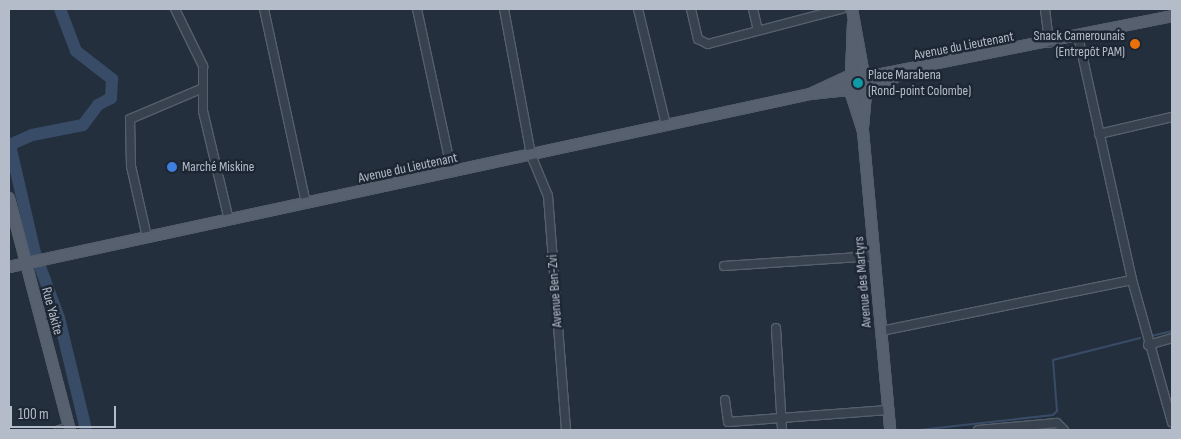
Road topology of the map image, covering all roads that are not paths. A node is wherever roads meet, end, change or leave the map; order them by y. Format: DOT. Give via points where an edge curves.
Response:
graph roads {
  1 [pos="175,9"];
  2 [pos="264,9"];
  3 [pos="417,9"];
  4 [pos="504,9"];
  5 [pos="638,9"];
  6 [pos="692,9"];
  7 [pos="753,9"];
  8 [pos="841,9"];
  9 [pos="1045,9"];
  10 [pos="853,14"];
  11 [pos="1172,16"];
  12 [pos="758,30"];
  13 [pos="1078,36"];
  14 [pos="1049,43"];
  15 [pos="908,72"];
  16 [pos="850,76"];
  17 [pos="865,76"];
  18 [pos="202,88"];
  19 [pos="867,91"];
  20 [pos="849,92"];
  21 [pos="812,93"];
  22 [pos="1172,117"];
  23 [pos="666,125"];
  24 [pos="863,131"];
  25 [pos="1099,134"];
  26 [pos="531,154"];
  27 [pos="452,172"];
  28 [pos="9,198"];
  29 [pos="306,204"];
  30 [pos="229,220"];
  31 [pos="148,237"];
  32 [pos="875,256"];
  33 [pos="27,263"];
  34 [pos="724,266"];
  35 [pos="9,267"];
  36 [pos="1132,280"];
  37 [pos="776,328"];
  38 [pos="881,331"];
  39 [pos="1172,338"];
  40 [pos="1148,344"];
  41 [pos="725,400"];
  42 [pos="888,410"];
  43 [pos="781,418"];
  44 [pos="1172,422"];
  45 [pos="66,429"];
  46 [pos="566,430"];
  47 [pos="782,430"];
  48 [pos="890,430"];
  49 [pos="978,430"];
  50 [pos="1064,430"];
  1 -- 18 [label="street" via="203,66"];
  2 -- 29 [label="street"];
  3 -- 27 [label="street"];
  4 -- 26 [label="street, Avenue Ben-Zvi"];
  5 -- 23 [label="street"];
  6 -- 12 [label="street" via="702,43"];
  7 -- 12 [label="street"];
  8 -- 12 [label="street"];
  9 -- 14 [label="street"];
  10 -- 16 [label="main road"];
  10 -- 17 [label="main road"];
  11 -- 13 [label="main road, Avenue du Lieutenant"];
  13 -- 14 [label="main road, Avenue du Lieutenant"];
  13 -- 25 [label="street"];
  14 -- 15 [label="main road, Avenue du Lieutenant"];
  15 -- 17 [label="main road, Avenue du Lieutenant"];
  15 -- 19 [label="main road, Avenue du Lieutenant"];
  16 -- 17 [label="main road, Avenue du Lieutenant"];
  16 -- 20 [label="main road, Avenue des Martyrs"];
  16 -- 21 [label="main road, Avenue du Lieutenant"];
  17 -- 19 [label="main road, Avenue des Martyrs"];
  18 -- 30 [label="street" via="203,110"];
  18 -- 31 [label="street" via="130,119 131,166"];
  19 -- 20 [label="main road, Avenue du Lieutenant"];
  19 -- 24 [label="main road, Avenue des Martyrs"];
  20 -- 21 [label="main road, Avenue du Lieutenant"];
  20 -- 24 [label="main road, Avenue des Martyrs"];
  21 -- 23 [label="main road, Avenue du Lieutenant"];
  22 -- 25 [label="street"];
  23 -- 26 [label="main road, Avenue du Lieutenant"];
  24 -- 32 [label="main road, Avenue des Martyrs"];
  25 -- 36 [label="street"];
  26 -- 27 [label="main road, Avenue du Lieutenant"];
  26 -- 46 [label="street, Avenue Ben-Zvi" via="548,196"];
  27 -- 29 [label="main road, Avenue du Lieutenant"];
  28 -- 33 [label="main road, Rue Yakite"];
  29 -- 30 [label="main road, Avenue du Lieutenant"];
  30 -- 31 [label="main road, Avenue du Lieutenant"];
  31 -- 33 [label="main road, Avenue du Lieutenant"];
  32 -- 34 [label="street"];
  32 -- 38 [label="main road, Avenue des Martyrs"];
  33 -- 35 [label="main road, Avenue du Lieutenant"];
  33 -- 45 [label="main road, Rue Yakite"];
  36 -- 38 [label="street"];
  36 -- 40 [label="street"];
  37 -- 43 [label="street"];
  38 -- 42 [label="main road, Avenue des Martyrs"];
  39 -- 40 [label="street"];
  40 -- 44 [label="street"];
  41 -- 43 [label="street" via="728,422"];
  42 -- 43 [label="street"];
  42 -- 48 [label="main road, Avenue des Martyrs"];
  43 -- 47 [label="street"];
  49 -- 50 [label="street" via="1056,423"];
}
